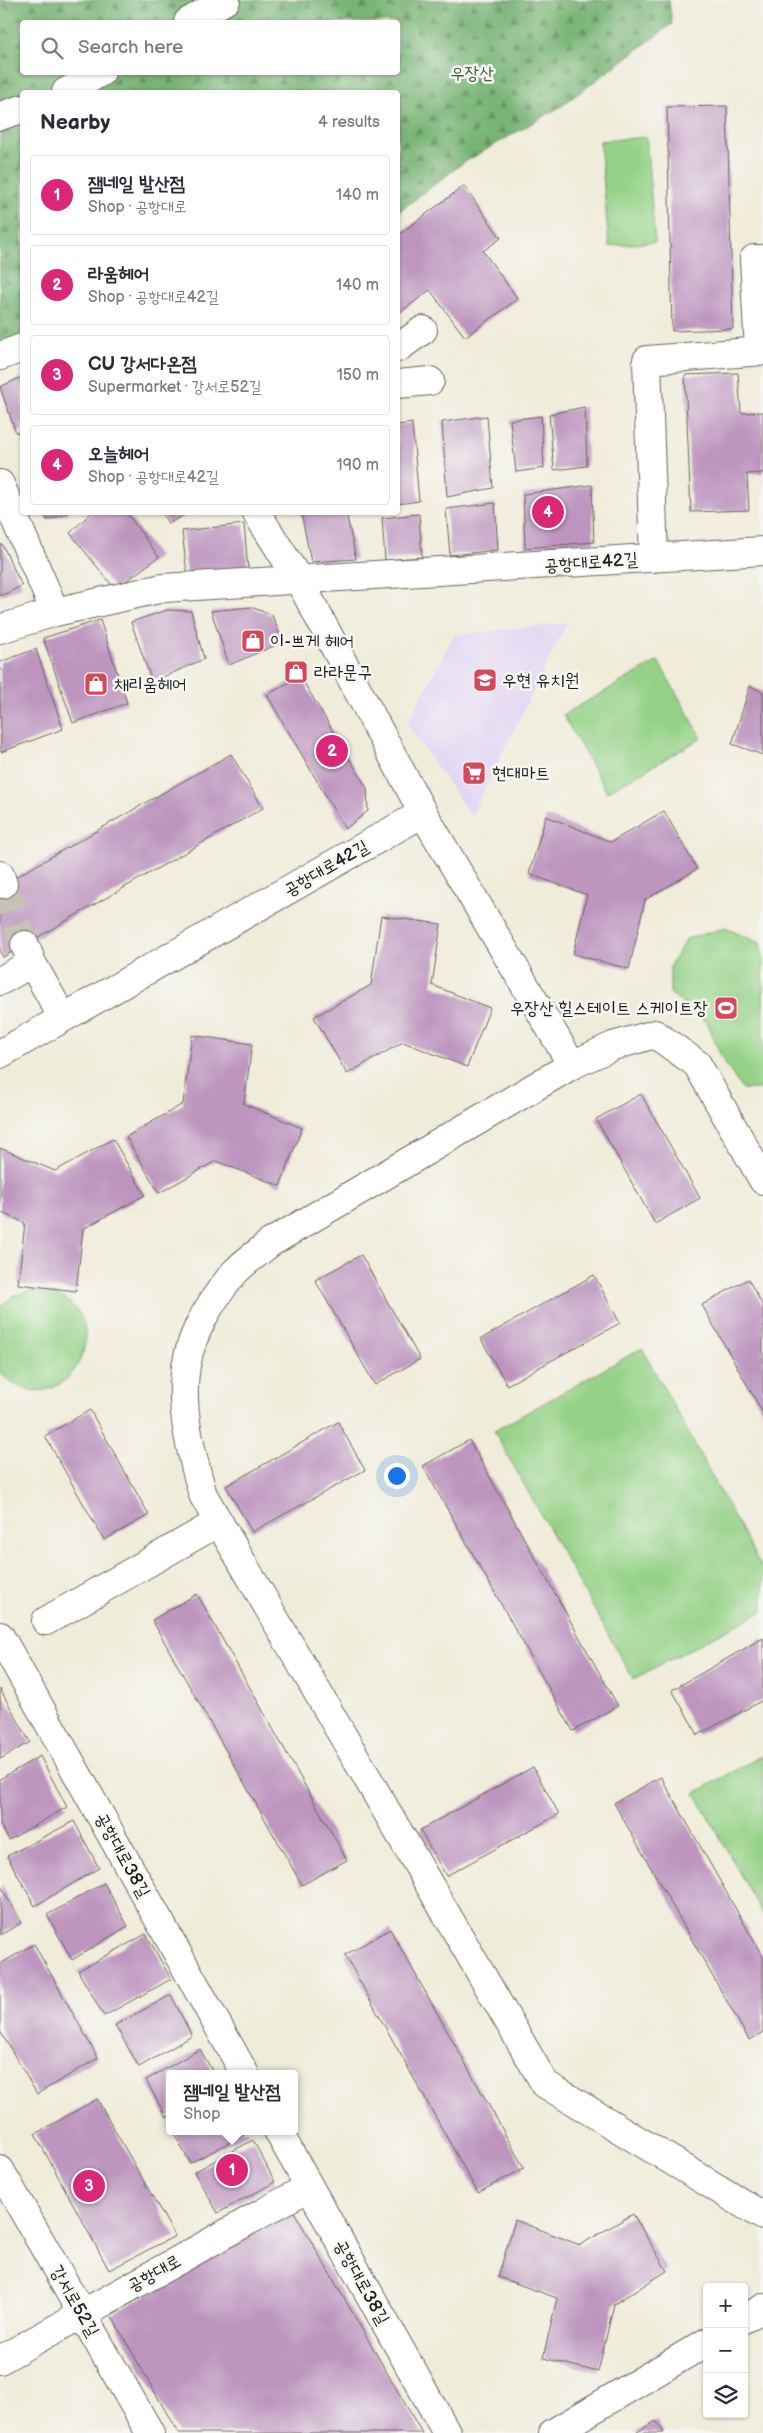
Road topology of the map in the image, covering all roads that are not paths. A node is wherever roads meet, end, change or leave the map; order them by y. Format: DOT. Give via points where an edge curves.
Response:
graph roads {
  1 [pos="226,0"];
  2 [pos="191,20"];
  3 [pos="96,75"];
  4 [pos="70,90"];
  5 [pos="20,110"];
  6 [pos="0,116"];
  7 [pos="763,258"];
  8 [pos="423,330"];
  9 [pos="400,347"];
  10 [pos="20,349"];
  11 [pos="761,351"];
  12 [pos="0,356"];
  13 [pos="430,381"];
  14 [pos="400,384"];
  15 [pos="0,484"];
  16 [pos="258,515"];
  17 [pos="763,551"];
  18 [pos="654,558"];
  19 [pos="299,580"];
  20 [pos="55,612"];
  21 [pos="0,628"];
  22 [pos="423,813"];
  23 [pos="0,981"];
  24 [pos="63,1018"];
  25 [pos="0,1054"];
  26 [pos="572,1065"];
  27 [pos="763,1180"];
  28 [pos="218,1522"];
  29 [pos="46,1621"];
  30 [pos="0,1636"];
  31 [pos="243,2070"];
  32 [pos="280,2135"];
  33 [pos="0,2170"];
  34 [pos="309,2187"];
  35 [pos="763,2216"];
  36 [pos="763,2308"];
  37 [pos="82,2314"];
  38 [pos="748,2317"];
  39 [pos="703,2344"];
  40 [pos="0,2360"];
  41 [pos="150,2433"];
  42 [pos="447,2433"];
  43 [pos="553,2433"];
  1 -- 2 [label="street"];
  3 -- 4 [label="street"];
  5 -- 6 [label="street"];
  7 -- 11 [label="street" via="754,259"];
  8 -- 9 [label="street"];
  10 -- 12 [label="street"];
  11 -- 18 [label="street" via="646,360"];
  13 -- 14 [label="street"];
  15 -- 20 [label="street"];
  16 -- 19 [label="street"];
  17 -- 18 [label="street, 공항대로42길"];
  18 -- 19 [label="street, 공항대로42길"];
  19 -- 20 [label="street, 공항대로42길" via="162,588"];
  19 -- 22 [label="street"];
  20 -- 21 [label="street, 공항대로42길"];
  22 -- 24 [label="street, 공항대로42길"];
  22 -- 26 [label="street"];
  23 -- 24 [label="street" via="28,954"];
  24 -- 25 [label="street, 공항대로42길"];
  26 -- 27 [label="street" via="613,1046 655,1034 697,1064"];
  26 -- 28 [label="street" via="270,1243 235,1272 199,1323 185,1364 183,1409 188,1441 203,1495"];
  28 -- 29 [label="street"];
  28 -- 35 [label="street" via="545,2084"];
  30 -- 31 [label="street, 공항대로38길"];
  32 -- 34 [label="street, 공항대로38길"];
  33 -- 37 [label="street, 강서로52길"];
  34 -- 37 [label="street, 공항대로"];
  34 -- 42 [label="street, 공항대로38길"];
  36 -- 38 [label="street"];
  37 -- 40 [label="street, 공항대로"];
  37 -- 41 [label="street, 강서로52길"];
  39 -- 43 [label="street"];
}
